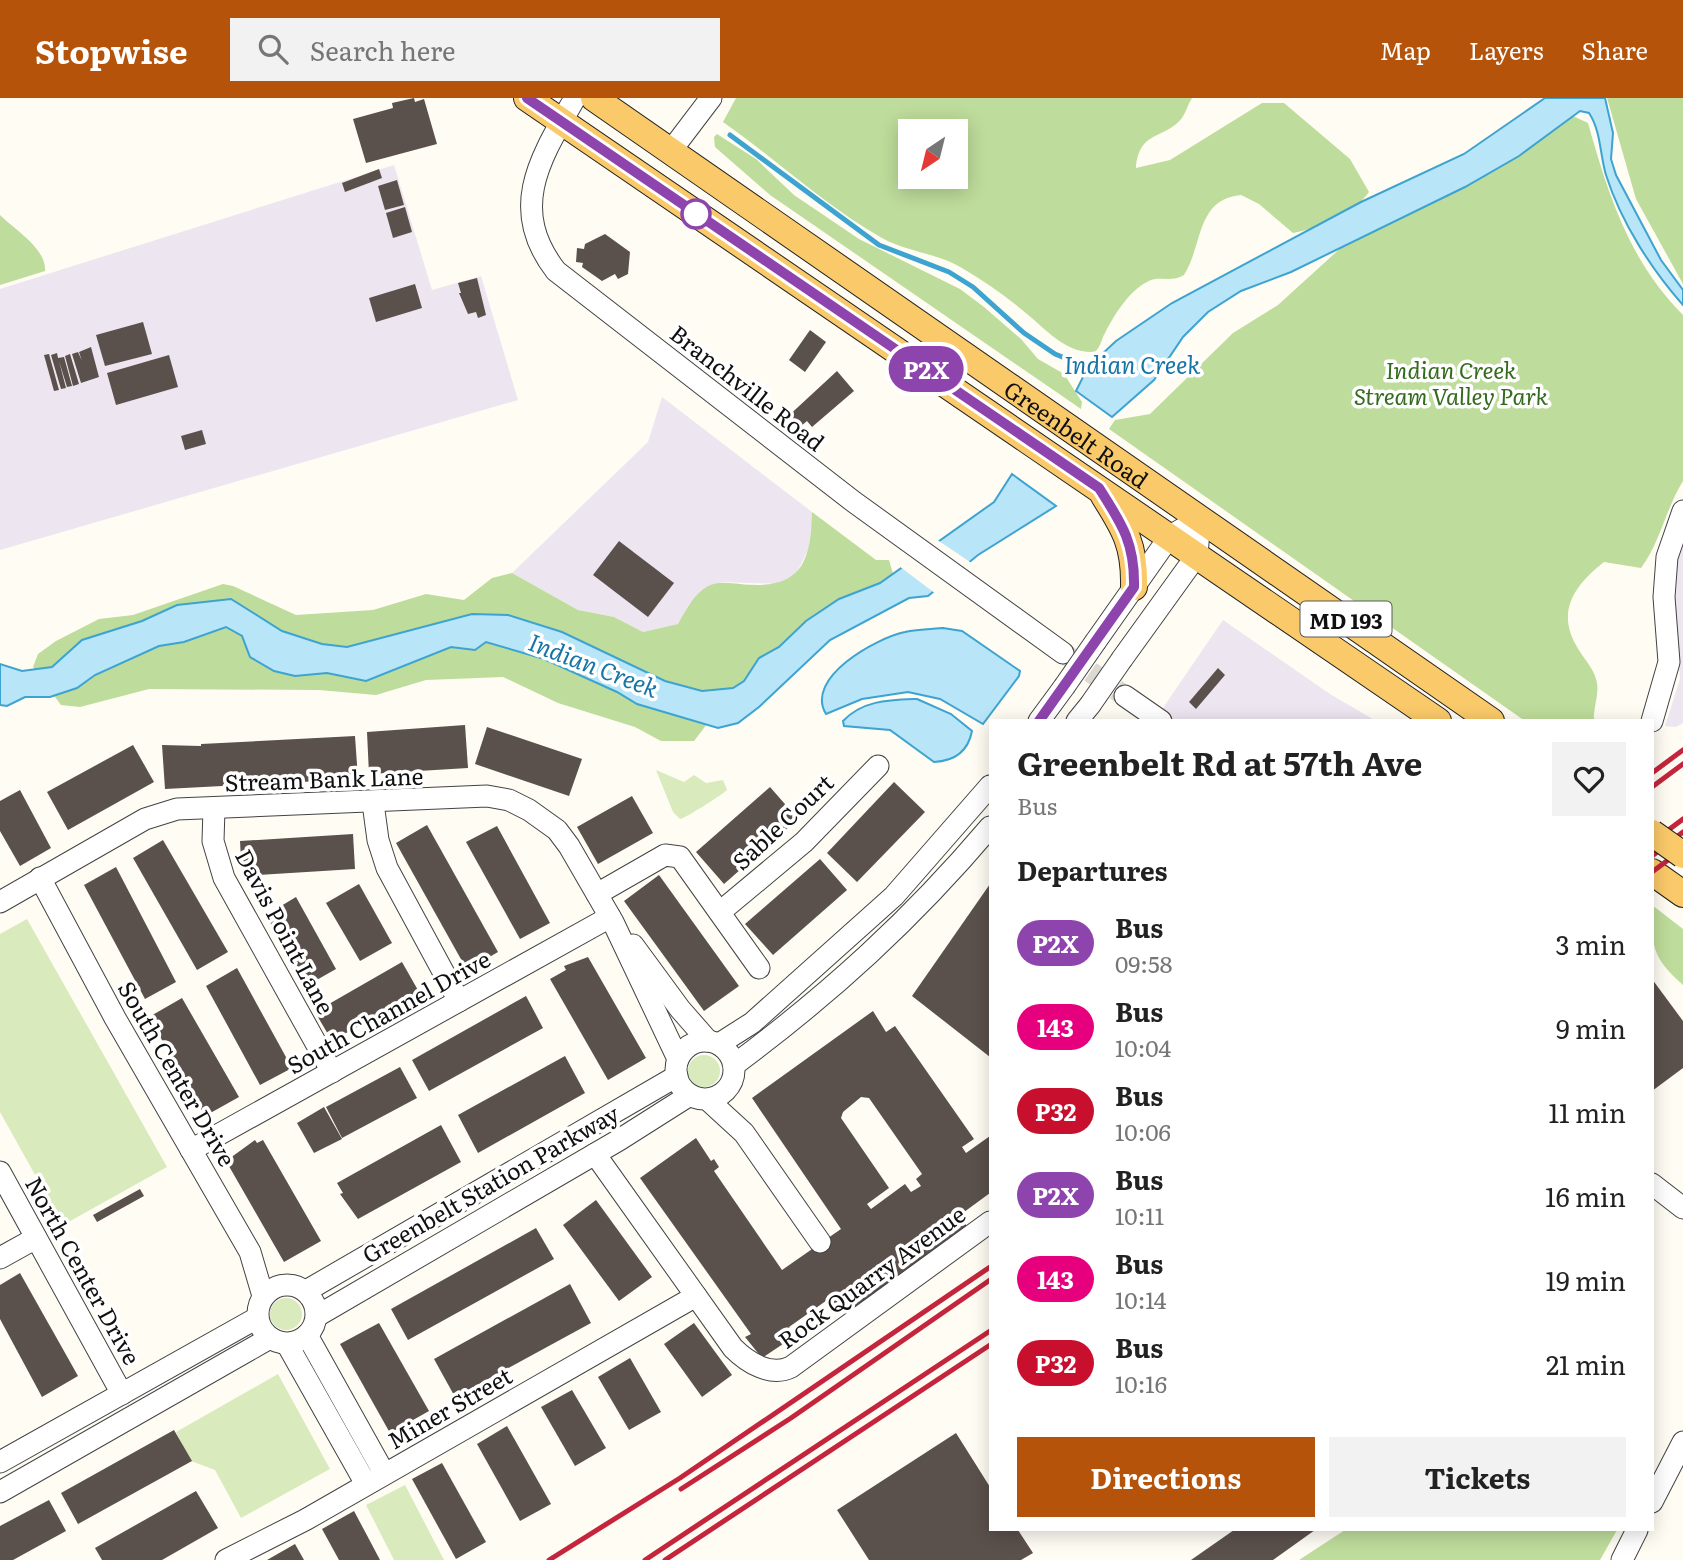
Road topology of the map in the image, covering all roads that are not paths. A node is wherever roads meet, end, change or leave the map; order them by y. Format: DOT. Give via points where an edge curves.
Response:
graph roads {
  1 [pos="527,98"];
  2 [pos="575,98"];
  3 [pos="594,98"];
  4 [pos="711,98"];
  5 [pos="561,123"];
  6 [pos="670,152"];
  7 [pos="1099,488"];
  8 [pos="1683,511"];
  9 [pos="1200,519"];
  10 [pos="1170,536"];
  11 [pos="1197,555"];
  12 [pos="1134,587"];
  13 [pos="1063,653"];
  14 [pos="1125,696"];
  15 [pos="1084,713"];
  16 [pos="1040,719"];
  17 [pos="1158,719"];
  18 [pos="1435,719"];
  19 [pos="1488,719"];
  20 [pos="1653,719"];
  21 [pos="878,766"];
  22 [pos="989,787"];
  23 [pos="373,803"];
  24 [pos="214,809"];
  25 [pos="989,828"];
  26 [pos="1654,834"];
  27 [pos="1683,855"];
  28 [pos="1654,873"];
  29 [pos="40,878"];
  30 [pos="597,894"];
  31 [pos="1683,894"];
  32 [pos="0,902"];
  33 [pos="720,912"];
  34 [pos="611,920"];
  35 [pos="760,968"];
  36 [pos="459,1001"];
  37 [pos="714,1043"];
  38 [pos="734,1065"];
  39 [pos="677,1067"];
  40 [pos="332,1072"];
  41 [pos="729,1088"];
  42 [pos="699,1098"];
  43 [pos="744,1133"];
  44 [pos="191,1150"];
  45 [pos="595,1154"];
  46 [pos="0,1172"];
  47 [pos="1654,1186"];
  48 [pos="1683,1208"];
  49 [pos="989,1223"];
  50 [pos="37,1238"];
  51 [pos="820,1242"];
  52 [pos="0,1258"];
  53 [pos="306,1291"];
  54 [pos="263,1296"];
  55 [pos="696,1296"];
  56 [pos="317,1316"];
  57 [pos="257,1318"];
  58 [pos="288,1339"];
  59 [pos="122,1394"];
  60 [pos="1683,1442"];
  61 [pos="0,1462"];
  62 [pos="375,1479"];
  63 [pos="0,1492"];
  64 [pos="1654,1498"];
  65 [pos="1636,1531"];
  66 [pos="226,1560"];
  67 [pos="1622,1560"];
  1 -- 5 [label="main road, Greenbelt Road / MD 193"];
  2 -- 5 [label="street, Branchville Road"];
  3 -- 6 [label="main road, Greenbelt Road / MD 193"];
  4 -- 6 [label="street"];
  5 -- 7 [label="main road, Greenbelt Road / MD 193"];
  5 -- 13 [label="street, Branchville Road" via="538,167 531,201 540,246 556,271 962,583"];
  6 -- 9 [label="main road, Greenbelt Road / MD 193"];
  7 -- 10 [label="main road, Greenbelt Road / MD 193"];
  7 -- 12 [label="main road" via="1128,534 1135,564"];
  8 -- 20 [label="street" via="1667,557 1664,597 1669,662"];
  9 -- 10 [label="street"];
  9 -- 11 [label="street"];
  9 -- 19 [label="main road, Greenbelt Road / MD 193"];
  10 -- 11 [label="main road, Greenbelt Road / MD 193"];
  10 -- 12 [label="street"];
  11 -- 15 [label="street, bridge"];
  11 -- 18 [label="main road, Greenbelt Road / MD 193"];
  12 -- 16 [label="street, bridge"];
  14 -- 17 [label="street"];
  21 -- 33 [label="street, Sable Court" via="804,842"];
  22 -- 37 [label="street" via="894,896 752,1023"];
  23 -- 24 [label="street, Stream Bank Lane"];
  23 -- 30 [label="street, Stream Bank Lane" via="487,796 509,800 557,830"];
  23 -- 36 [label="street" via="387,868"];
  24 -- 29 [label="street, Stream Bank Lane" via="177,810 145,819"];
  24 -- 40 [label="street, Davis Point Lane" via="213,841 224,878"];
  25 -- 38 [label="street" via="891,936 804,1013"];
  26 -- 27 [label="main road, bridge"];
  28 -- 31 [label="main road"];
  29 -- 32 [label="street, Stream Bank Lane"];
  29 -- 44 [label="street, South Center Drive"];
  30 -- 33 [label="street" via="665,855 673,855 684,861"];
  30 -- 34 [label="street, Stream Bank Lane"];
  33 -- 35 [label="street"];
  34 -- 36 [label="street, South Channel Drive"];
  34 -- 37 [label="street, Stream Bank Lane"];
  34 -- 39 [label="street, Stream Bank Lane"];
  36 -- 40 [label="street, South Channel Drive"];
  37 -- 38 [label="street" via="729,1053"];
  37 -- 39 [label="street" via="688,1047"];
  38 -- 41 [label="street"];
  39 -- 42 [label="street"];
  39 -- 53 [label="street, Greenbelt Station Parkway"];
  40 -- 44 [label="street, South Channel Drive"];
  41 -- 42 [label="street" via="720,1096"];
  41 -- 43 [label="street"];
  42 -- 43 [label="street"];
  42 -- 45 [label="street, Greenbelt Station Parkway"];
  43 -- 51 [label="street"];
  44 -- 54 [label="street, South Center Drive" via="250,1252"];
  45 -- 55 [label="street, Rock Quarry Avenue"];
  45 -- 56 [label="street, Greenbelt Station Parkway"];
  46 -- 50 [label="street, North Center Drive"];
  47 -- 48 [label="street"];
  49 -- 55 [label="street, Rock Quarry Avenue" via="784,1371 744,1359"];
  50 -- 52 [label="street"];
  50 -- 59 [label="street, North Center Drive"];
  53 -- 54 [label="street" via="281,1285"];
  53 -- 56 [label="street"];
  54 -- 57 [label="street"];
  55 -- 62 [label="street, Miner Street"];
  56 -- 58 [label="street"];
  57 -- 58 [label="street" via="261,1329"];
  57 -- 59 [label="street"];
  58 -- 62 [label="street"];
  58 -- 63 [label="street"];
  59 -- 61 [label="street"];
  60 -- 64 [label="street"];
  62 -- 66 [label="street, Miner Street"];
  65 -- 67 [label="street"];
}
